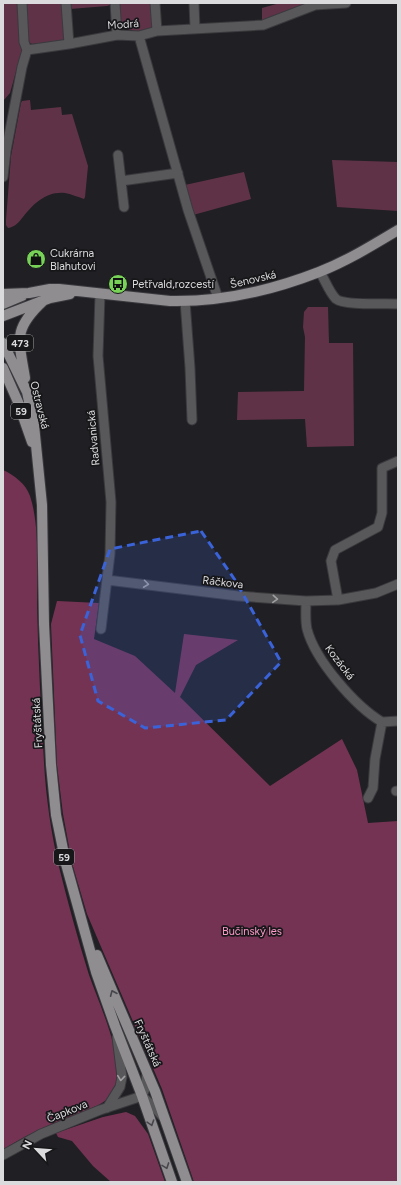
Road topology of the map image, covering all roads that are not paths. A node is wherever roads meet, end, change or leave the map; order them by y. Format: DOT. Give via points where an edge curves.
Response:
graph roads {
  1 [pos="22,3"];
  2 [pos="66,3"];
  3 [pos="114,3"];
  4 [pos="155,3"];
  5 [pos="194,3"];
  6 [pos="346,3"];
  7 [pos="196,29"];
  8 [pos="157,31"];
  9 [pos="117,34"];
  10 [pos="139,36"];
  11 [pos="69,44"];
  12 [pos="27,50"];
  13 [pos="118,155"];
  14 [pos="3,172"];
  15 [pos="178,173"];
  16 [pos="3,177"];
  17 [pos="121,181"];
  18 [pos="124,207"];
  19 [pos="398,230"];
  20 [pos="320,272"];
  21 [pos="78,292"];
  22 [pos="29,293"];
  23 [pos="3,294"];
  24 [pos="100,294"];
  25 [pos="218,298"];
  26 [pos="43,301"];
  27 [pos="185,301"];
  28 [pos="3,304"];
  29 [pos="398,304"];
  30 [pos="3,316"];
  31 [pos="3,343"];
  32 [pos="3,368"];
  33 [pos="27,392"];
  34 [pos="192,420"];
  35 [pos="36,454"];
  36 [pos="398,461"];
  37 [pos="42,525"];
  38 [pos="107,580"];
  39 [pos="398,584"];
  40 [pos="338,600"];
  41 [pos="306,601"];
  42 [pos="101,630"];
  43 [pos="398,721"];
  44 [pos="382,722"];
  45 [pos="368,798"];
  46 [pos="80,917"];
  47 [pos="115,1026"];
  48 [pos="147,1073"];
  49 [pos="142,1096"];
  50 [pos="107,1108"];
  51 [pos="165,1120"];
  52 [pos="3,1155"];
  53 [pos="172,1182"];
  54 [pos="187,1182"];
  1 -- 12 [label="street" via="24,42"];
  2 -- 11 [label="street"];
  3 -- 9 [label="street"];
  4 -- 8 [label="street"];
  5 -- 7 [label="street"];
  6 -- 7 [label="street, Modrá" via="316,5 263,25"];
  7 -- 8 [label="street, Modrá"];
  8 -- 10 [label="street, Modrá"];
  9 -- 10 [label="street, Modrá"];
  9 -- 11 [label="street, Modrá"];
  10 -- 15 [label="street"];
  11 -- 12 [label="street, Modrá"];
  12 -- 14 [label="street"];
  13 -- 17 [label="street"];
  14 -- 16 [label="street"];
  15 -- 17 [label="street"];
  15 -- 25 [label="street"];
  17 -- 18 [label="street"];
  19 -- 20 [label="main road, Šenovská / 473"];
  20 -- 25 [label="main road, Šenovská / 473" via="265,289"];
  20 -- 29 [label="street" via="334,297 340,301"];
  21 -- 22 [label="main road, 473" via="55,289"];
  21 -- 24 [label="main road, Šenovská / 473"];
  21 -- 26 [label="main road, 473"];
  22 -- 23 [label="main road, 473"];
  22 -- 28 [label="main road, 473"];
  24 -- 27 [label="main road, Šenovská / 473"];
  24 -- 38 [label="street, Radvanická" via="98,356 111,502"];
  25 -- 27 [label="main road, Šenovská / 473"];
  26 -- 30 [label="main road, 473"];
  26 -- 33 [label="main road, 473" via="25,320 20,333"];
  27 -- 34 [label="street"];
  31 -- 33 [label="main road, Ostravská / 59"];
  32 -- 35 [label="main road, Ostravská / 59"];
  33 -- 35 [label="main road, Ostravská / 59" via="34,424"];
  35 -- 37 [label="main road, Ostravská / 59"];
  36 -- 40 [label="street" via="382,468 382,513 378,527 335,550 331,561"];
  37 -- 46 [label="main road, Fryštátská / 59" via="51,765 56,815"];
  38 -- 41 [label="street, Ráčkova, one-way" via="238,596"];
  38 -- 42 [label="street"];
  39 -- 40 [label="street, Ráčkova" via="376,593"];
  40 -- 41 [label="street, Ráčkova"];
  41 -- 44 [label="street, Kozácká" via="307,628 324,664 363,707"];
  43 -- 44 [label="street"];
  44 -- 45 [label="street" via="373,788"];
  46 -- 47 [label="main road, Fryštátská / 59"];
  48 -- 46 [label="main road, Fryštátská / 59, one-way"];
  47 -- 49 [label="main road, Fryštátská / 59"];
  47 -- 50 [label="street, one-way" via="122,1077 120,1087"];
  48 -- 49 [label="street"];
  48 -- 51 [label="main road, Fryštátská / 59"];
  49 -- 50 [label="street, Čapkova"];
  49 -- 51 [label="street"];
  49 -- 53 [label="main road, Fryštátská / 59, one-way"];
  50 -- 52 [label="street, Čapkova" via="41,1134"];
  51 -- 54 [label="main road, Fryštátská / 59"];
}
